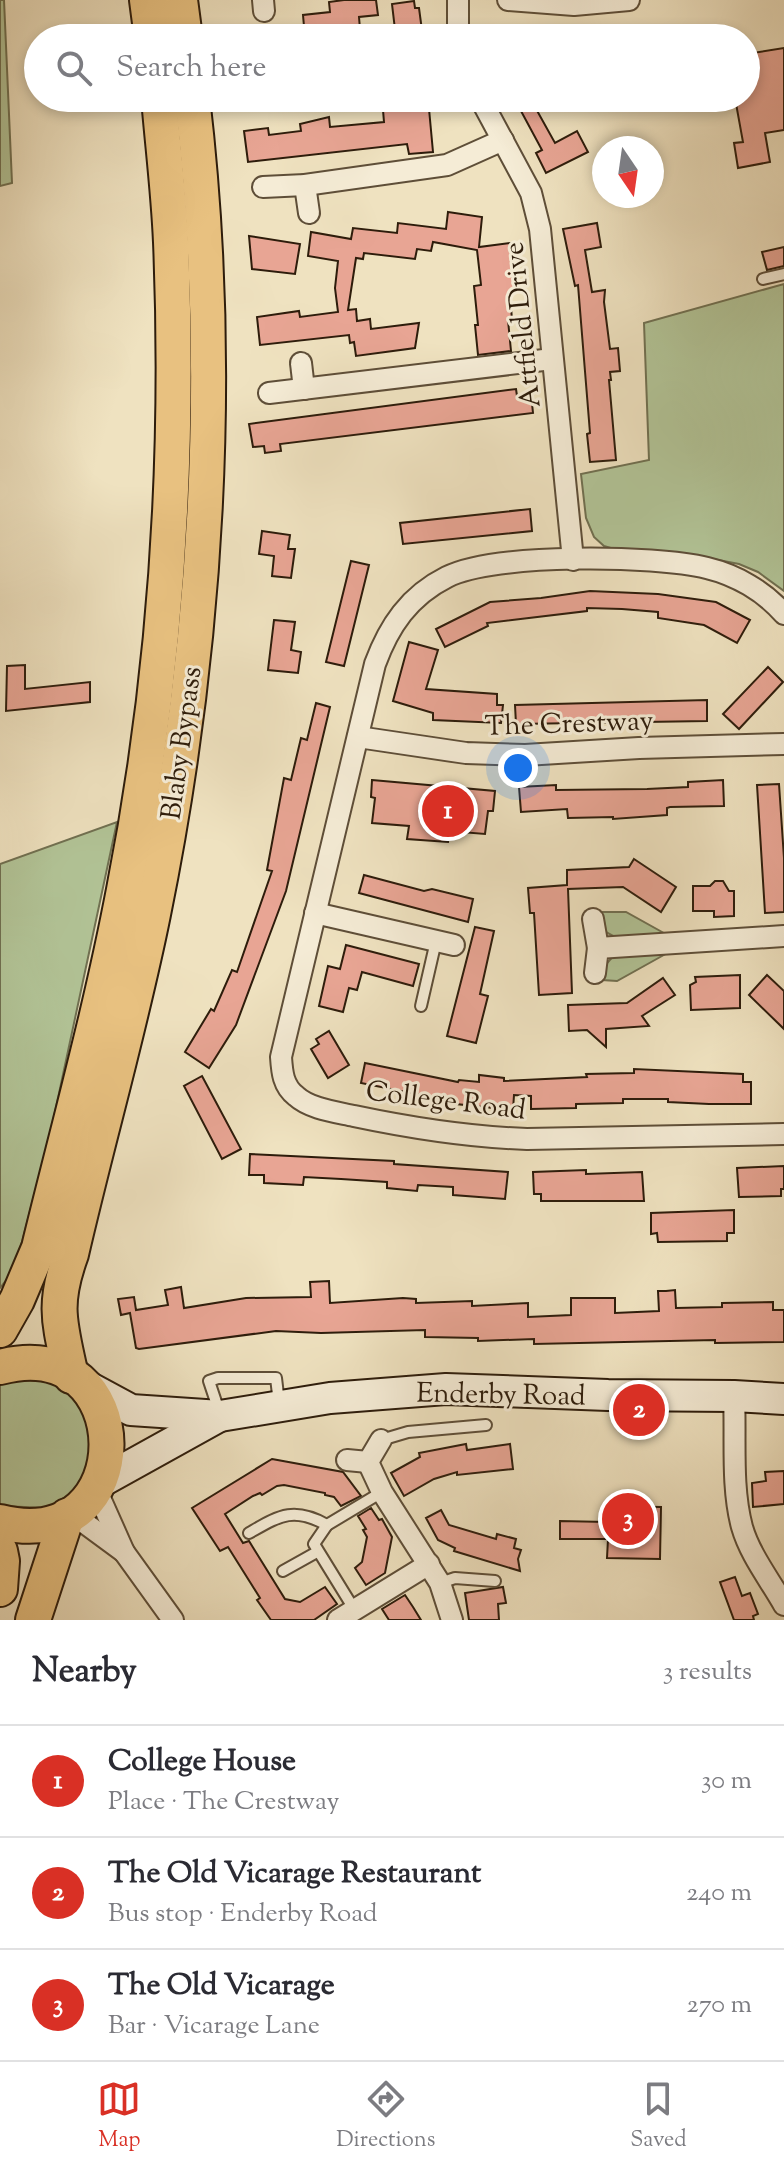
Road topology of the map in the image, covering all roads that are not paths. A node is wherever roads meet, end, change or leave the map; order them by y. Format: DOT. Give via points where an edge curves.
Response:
graph roads {
  1 [pos="147,0"];
  2 [pos="180,0"];
  3 [pos="458,0"];
  4 [pos="508,0"];
  5 [pos="629,0"];
  6 [pos="150,24"];
  7 [pos="183,24"];
  8 [pos="458,24"];
  9 [pos="160,112"];
  10 [pos="193,112"];
  11 [pos="488,112"];
  12 [pos="503,140"];
  13 [pos="305,185"];
  14 [pos="263,187"];
  15 [pos="309,213"];
  16 [pos="784,274"];
  17 [pos="763,279"];
  18 [pos="552,359"];
  19 [pos="301,363"];
  20 [pos="304,389"];
  21 [pos="269,393"];
  22 [pos="573,560"];
  23 [pos="784,614"];
  24 [pos="358,737"];
  25 [pos="784,744"];
  26 [pos="315,913"];
  27 [pos="593,919"];
  28 [pos="784,936"];
  29 [pos="445,943"];
  30 [pos="598,948"];
  31 [pos="595,973"];
  32 [pos="421,1006"];
  33 [pos="784,1134"];
  34 [pos="0,1330"];
  35 [pos="0,1367"];
  36 [pos="76,1380"];
  37 [pos="734,1396"];
  38 [pos="784,1399"];
  39 [pos="220,1416"];
  40 [pos="486,1425"];
  41 [pos="381,1440"];
  42 [pos="97,1486"];
  43 [pos="382,1492"];
  44 [pos="69,1514"];
  45 [pos="0,1522"];
  46 [pos="327,1525"];
  47 [pos="249,1533"];
  48 [pos="0,1551"];
  49 [pos="124,1552"];
  50 [pos="317,1552"];
  51 [pos="429,1564"];
  52 [pos="283,1571"];
  53 [pos="495,1581"];
  54 [pos="440,1583"];
  55 [pos="0,1589"];
  56 [pos="784,1605"];
  57 [pos="346,1614"];
  58 [pos="33,1620"];
  59 [pos="173,1620"];
  60 [pos="452,1620"];
  1 -- 6 [label="main road"];
  2 -- 7 [label="main road"];
  3 -- 8 [label="street"];
  4 -- 5 [label="street" via="574,5"];
  9 -- 34 [label="main road, Blaby Bypass" via="174,355 167,572 152,719 124,892 42,1234"];
  10 -- 36 [label="main road, Blaby Bypass" via="207,395 192,660 153,915 59,1295 58,1319"];
  11 -- 12 [label="street, Attfield Drive"];
  12 -- 13 [label="street" via="447,165"];
  12 -- 18 [label="street, Attfield Drive" via="531,193 540,229"];
  13 -- 14 [label="street"];
  13 -- 15 [label="street"];
  16 -- 17 [label="lane"];
  18 -- 20 [label="street"];
  18 -- 22 [label="street, Attfield Drive"];
  19 -- 20 [label="street"];
  20 -- 21 [label="street"];
  22 -- 23 [label="street, College Road" via="642,560 706,568 756,589"];
  22 -- 24 [label="street, College Road" via="480,566 448,576 419,594 385,638"];
  24 -- 25 [label="street, The Crestway" via="466,753 525,755"];
  24 -- 26 [label="street, College Road"];
  26 -- 29 [label="street"];
  26 -- 33 [label="street, College Road" via="281,1057 282,1076 298,1099 407,1127 490,1137"];
  27 -- 30 [label="street"];
  28 -- 30 [label="street"];
  29 -- 32 [label="lane"];
  30 -- 31 [label="street"];
  35 -- 36 [label="main road" via="42,1364"];
  36 -- 39 [label="main road" via="131,1410"];
  36 -- 42 [label="main road, Blaby Bypass" via="99,1405 107,1432 107,1459"];
  37 -- 38 [label="main road, Enderby Road"];
  37 -- 39 [label="main road, Enderby Road" via="446,1389"];
  37 -- 56 [label="street" via="742,1527"];
  39 -- 42 [label="main road"];
  40 -- 41 [label="lane" via="408,1432"];
  41 -- 43 [label="street" via="357,1461"];
  42 -- 44 [label="main road"];
  42 -- 49 [label="street"];
  43 -- 46 [label="lane"];
  43 -- 51 [label="street"];
  44 -- 45 [label="main road" via="29,1527"];
  44 -- 49 [label="street"];
  44 -- 58 [label="main road"];
  46 -- 47 [label="lane" via="310,1515 282,1514"];
  46 -- 50 [label="lane" via="314,1544"];
  48 -- 55 [label="main road"];
  49 -- 59 [label="street"];
  50 -- 52 [label="lane"];
  50 -- 57 [label="lane"];
  51 -- 54 [label="street"];
  51 -- 57 [label="street"];
  53 -- 54 [label="lane" via="455,1578"];
  54 -- 60 [label="street"];
}
